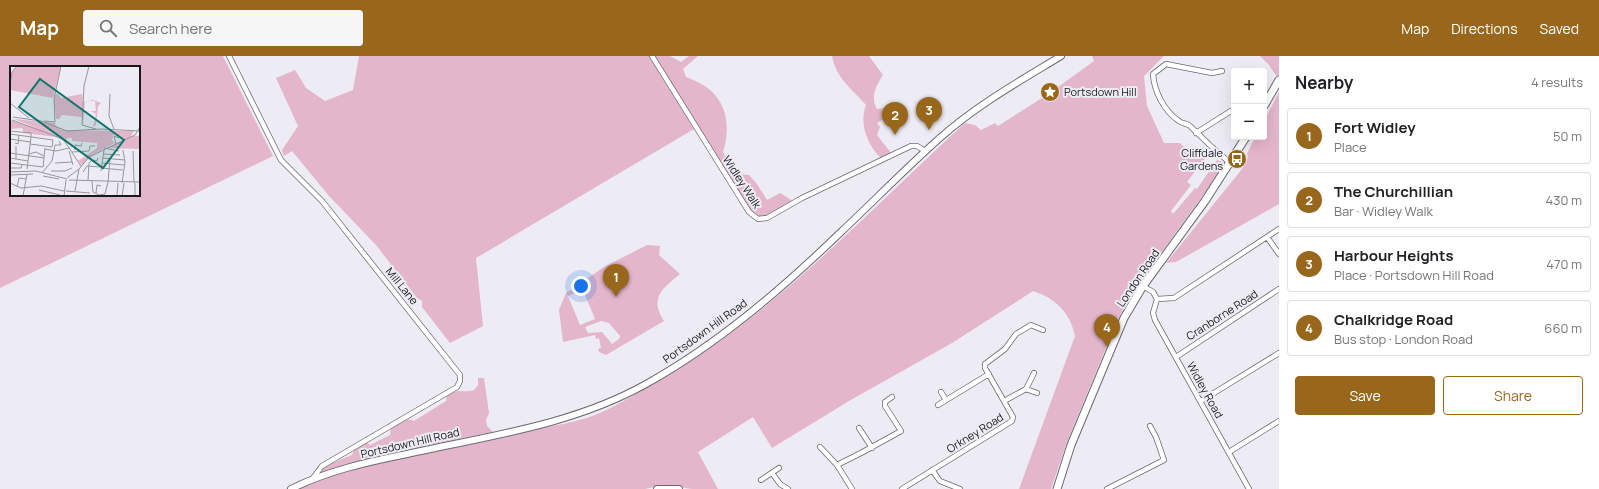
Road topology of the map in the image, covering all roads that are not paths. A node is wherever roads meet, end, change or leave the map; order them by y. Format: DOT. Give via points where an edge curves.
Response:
graph roads {
  1 [pos="229,56"];
  2 [pos="652,56"];
  3 [pos="1061,56"];
  4 [pos="1222,71"];
  5 [pos="1279,80"];
  6 [pos="1265,104"];
  7 [pos="1231,111"];
  8 [pos="1196,133"];
  9 [pos="1244,140"];
  10 [pos="925,151"];
  11 [pos="1230,164"];
  12 [pos="1279,229"];
  13 [pos="1267,237"];
  14 [pos="1279,254"];
  15 [pos="1143,286"];
  16 [pos="1279,289"];
  17 [pos="1157,299"];
  18 [pos="1043,330"];
  19 [pos="1279,353"];
  20 [pos="1176,357"];
  21 [pos="989,374"];
  22 [pos="1034,374"];
  23 [pos="1026,389"];
  24 [pos="941,392"];
  25 [pos="1037,393"];
  26 [pos="892,397"];
  27 [pos="946,400"];
  28 [pos="1004,401"];
  29 [pos="1201,401"];
  30 [pos="938,405"];
  31 [pos="1279,421"];
  32 [pos="1150,426"];
  33 [pos="859,428"];
  34 [pos="820,447"];
  35 [pos="872,448"];
  36 [pos="1229,452"];
  37 [pos="837,465"];
  38 [pos="778,468"];
  39 [pos="932,470"];
  40 [pos="772,473"];
  41 [pos="313,478"];
  42 [pos="761,480"];
  43 [pos="851,488"];
  44 [pos="290,489"];
  45 [pos="657,489"];
  46 [pos="679,489"];
  47 [pos="788,489"];
  48 [pos="845,489"];
  49 [pos="902,489"];
  50 [pos="960,489"];
  51 [pos="1057,489"];
  52 [pos="1107,489"];
  53 [pos="1249,489"];
  1 -- 41 [label="street, Mill Lane" via="282,160 322,201 460,376 457,387 322,466"];
  2 -- 10 [label="street, Widley Walk" via="749,212 758,219 767,218 802,198 911,146 917,146"];
  3 -- 10 [label="main road, Portsdown Hill Road" via="967,116"];
  4 -- 8 [label="street" via="1212,73 1169,64 1153,74 1153,86 1158,96 1179,122 1189,124"];
  5 -- 6 [label="main road"];
  7 -- 8 [label="street"];
  8 -- 11 [label="street"];
  9 -- 11 [label="main road, London Road"];
  10 -- 41 [label="main road, Portsdown Hill Road" via="783,285 702,349 648,383 618,399 562,419 373,461"];
  11 -- 15 [label="main road, London Road"];
  12 -- 13 [label="street"];
  13 -- 14 [label="street"];
  13 -- 17 [label="street" via="1174,298"];
  15 -- 17 [label="street" via="1153,292"];
  15 -- 51 [label="main road, London Road" via="1124,318 1110,350 1071,445"];
  16 -- 20 [label="street, Cranborne Road"];
  17 -- 20 [label="street, Widley Road" via="1155,320"];
  18 -- 21 [label="street" via="1030,322 1016,334 1006,349 985,364"];
  19 -- 29 [label="street"];
  20 -- 29 [label="street, Widley Road"];
  21 -- 27 [label="street"];
  21 -- 28 [label="street, Orkney Road"];
  22 -- 23 [label="street"];
  23 -- 25 [label="street"];
  23 -- 28 [label="street"];
  24 -- 27 [label="street"];
  26 -- 35 [label="street" via="885,402 885,406 901,431"];
  27 -- 30 [label="street"];
  28 -- 39 [label="street, Orkney Road" via="1013,417 1010,423"];
  29 -- 36 [label="street, Widley Road"];
  31 -- 36 [label="street"];
  32 -- 52 [label="street" via="1164,460"];
  33 -- 35 [label="street"];
  34 -- 37 [label="street"];
  35 -- 37 [label="street"];
  36 -- 53 [label="street, Widley Road"];
  37 -- 43 [label="street"];
  38 -- 40 [label="street"];
  39 -- 49 [label="street, Orkney Road"];
  39 -- 50 [label="street" via="940,482"];
  40 -- 42 [label="street"];
  40 -- 47 [label="street" via="780,484"];
  41 -- 44 [label="main road, Portsdown Hill Road"];
  43 -- 48 [label="street"];
  45 -- 46 [label="main road"];
}
